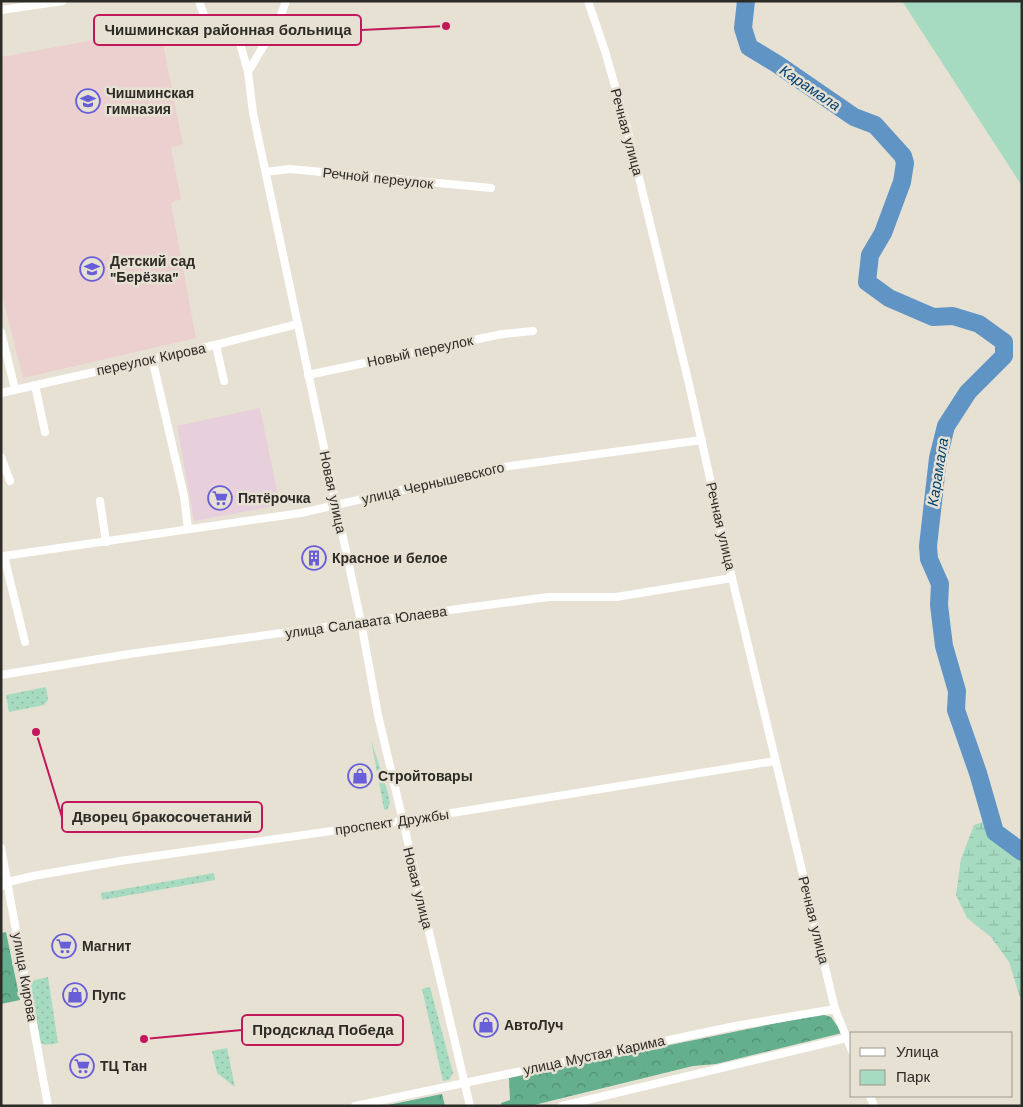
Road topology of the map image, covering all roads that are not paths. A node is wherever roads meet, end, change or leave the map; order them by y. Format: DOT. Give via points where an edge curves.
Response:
graph roads {
  1 [pos="63,1"];
  2 [pos="199,1"];
  3 [pos="286,1"];
  4 [pos="588,1"];
  5 [pos="44,3"];
  6 [pos="1,10"];
  7 [pos="248,72"];
  8 [pos="266,172"];
  9 [pos="491,188"];
  10 [pos="298,324"];
  11 [pos="533,331"];
  12 [pos="1,332"];
  13 [pos="216,344"];
  14 [pos="152,358"];
  15 [pos="308,375"];
  16 [pos="224,382"];
  17 [pos="35,385"];
  18 [pos="16,389"];
  19 [pos="3,392"];
  20 [pos="45,432"];
  21 [pos="702,440"];
  22 [pos="1,457"];
  23 [pos="10,481"];
  24 [pos="100,502"];
  25 [pos="336,505"];
  26 [pos="188,530"];
  27 [pos="106,542"];
  28 [pos="732,578"];
  29 [pos="361,622"];
  30 [pos="25,642"];
  31 [pos="1,675"];
  32 [pos="775,761"];
  33 [pos="402,822"];
  34 [pos="1,848"];
  35 [pos="5,884"];
  36 [pos="835,1009"];
  37 [pos="847,1038"];
  38 [pos="850,1046"];
  39 [pos="464,1082"];
  40 [pos="48,1106"];
  41 [pos="355,1106"];
  42 [pos="470,1106"];
  43 [pos="562,1106"];
  1 -- 5 [label="street"];
  2 -- 7 [label="street, Новая улица" via="210,27 222,29 240,43"];
  3 -- 7 [label="street" via="280,18"];
  4 -- 21 [label="street, Речная улица" via="627,128"];
  5 -- 6 [label="street"];
  7 -- 8 [label="street, Новая улица"];
  8 -- 9 [label="street, Речной переулок" via="290,169"];
  8 -- 10 [label="street, Новая улица"];
  10 -- 13 [label="street, переулок Кирова"];
  10 -- 15 [label="street, Новая улица"];
  11 -- 15 [label="street, Новый переулок" via="502,334"];
  12 -- 18 [label="street"];
  13 -- 14 [label="street, переулок Кирова"];
  13 -- 16 [label="street"];
  14 -- 17 [label="street, переулок Кирова"];
  14 -- 26 [label="street" via="184,496"];
  15 -- 25 [label="street, Новая улица"];
  17 -- 18 [label="street, переулок Кирова"];
  17 -- 20 [label="street"];
  18 -- 19 [label="street, переулок Кирова"];
  21 -- 25 [label="street, улица Чернышевского" via="503,466"];
  21 -- 28 [label="street, Речная улица"];
  22 -- 23 [label="street"];
  24 -- 27 [label="street"];
  25 -- 26 [label="street, улица Чернышевского"];
  25 -- 29 [label="street, Новая улица"];
  26 -- 27 [label="street, улица Чернышевского"];
  27 -- 30 [label="street, улица Чернышевского" via="4,556"];
  28 -- 29 [label="street, улица Салавата Юлаева" via="616,598 548,597"];
  28 -- 32 [label="street, Речная улица"];
  29 -- 31 [label="street, улица Салавата Юлаева"];
  29 -- 33 [label="street, Новая улица"];
  32 -- 33 [label="street, проспект Дружбы"];
  32 -- 36 [label="street, Речная улица"];
  33 -- 35 [label="street, проспект Дружбы" via="120,861"];
  33 -- 39 [label="street, Новая улица"];
  34 -- 35 [label="street, улица Кирова"];
  35 -- 40 [label="street, улица Кирова"];
  36 -- 37 [label="street, Речная улица"];
  36 -- 39 [label="street, улица Мустая Карима" via="735,1026"];
  37 -- 38 [label="street, Речная улица"];
  37 -- 43 [label="street"];
  39 -- 41 [label="street, улица Мустая Карима"];
  39 -- 42 [label="street, Новая улица"];
}
